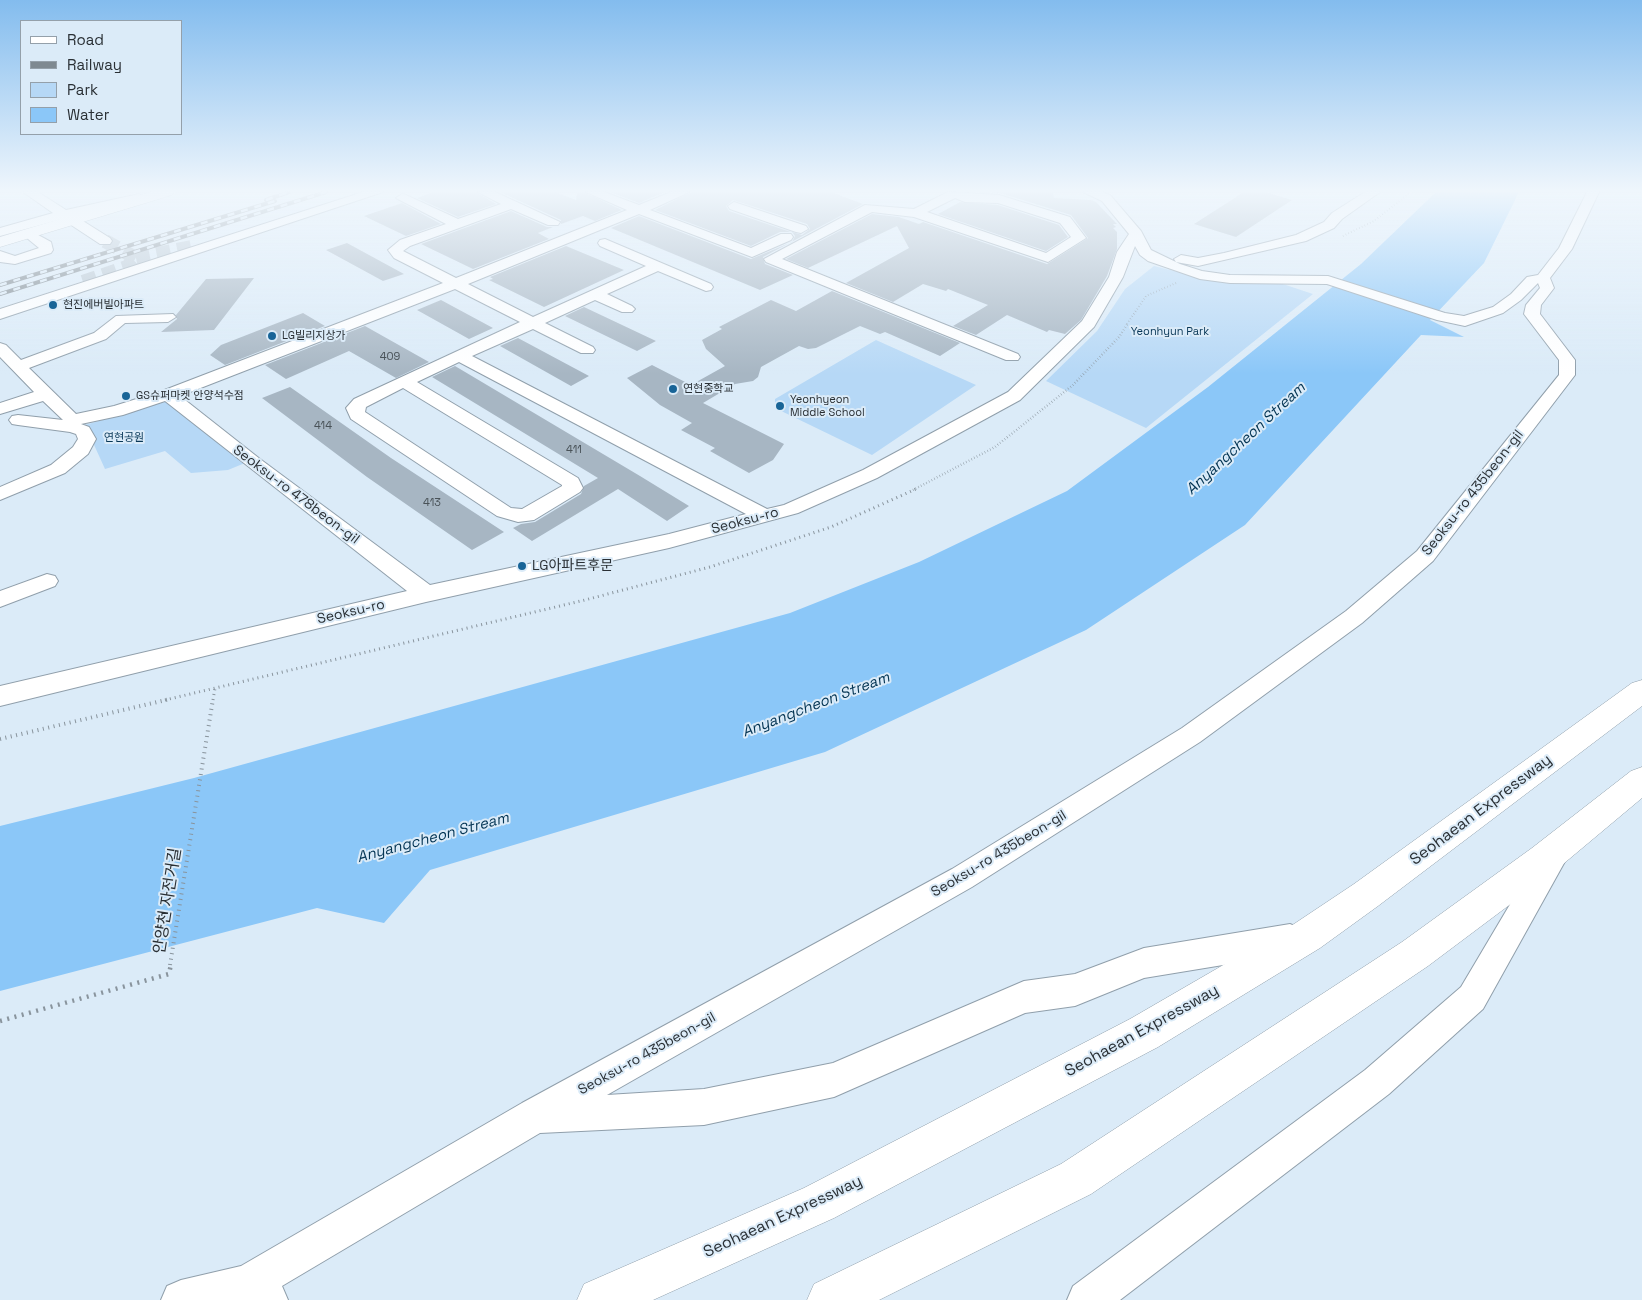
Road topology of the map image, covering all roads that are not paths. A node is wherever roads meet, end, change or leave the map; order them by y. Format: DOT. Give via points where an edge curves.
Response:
graph roads {
  1 [pos="41,253"];
  2 [pos="188,253"];
  3 [pos="397,253"];
  4 [pos="533,253"];
  5 [pos="626,253"];
  6 [pos="783,253"];
  7 [pos="1032,253"];
  8 [pos="1056,253"];
  9 [pos="1124,253"];
  10 [pos="1146,253"];
  11 [pos="1166,253"];
  12 [pos="1242,253"];
  13 [pos="1562,253"];
  14 [pos="0,255"];
  15 [pos="657,266"];
  16 [pos="1543,278"];
  17 [pos="83,282"];
  18 [pos="457,283"];
  19 [pos="706,287"];
  20 [pos="595,294"];
  21 [pos="0,305"];
  22 [pos="627,309"];
  23 [pos="0,314"];
  24 [pos="168,317"];
  25 [pos="533,322"];
  26 [pos="0,348"];
  27 [pos="587,350"];
  28 [pos="459,356"];
  29 [pos="1012,357"];
  30 [pos="19,366"];
  31 [pos="404,381"];
  32 [pos="46,394"];
  33 [pos="168,395"];
  34 [pos="0,409"];
  35 [pos="18,420"];
  36 [pos="0,494"];
  37 [pos="765,516"];
  38 [pos="47,581"];
  39 [pos="426,594"];
  40 [pos="0,599"];
  41 [pos="1642,691"];
  42 [pos="0,696"];
  43 [pos="1642,780"];
  44 [pos="1559,847"];
  45 [pos="1307,936"];
  46 [pos="535,1116"];
  47 [pos="258,1292"];
  48 [pos="844,1293"];
  49 [pos="181,1300"];
  50 [pos="600,1300"];
  51 [pos="1087,1300"];
  1 -- 14 [label="street" via="15,260 6,260"];
  2 -- 23 [label="street"];
  3 -- 18 [label="street"];
  4 -- 18 [label="street"];
  5 -- 15 [label="street"];
  6 -- 29 [label="street" via="771,259"];
  7 -- 8 [label="street" via="1048,258"];
  9 -- 37 [label="street, Seoksu-ro" via="1116,277 1088,324 1014,396 870,474 791,509"];
  10 -- 16 [label="street, Seoksu-ro 435beon-gil" via="1200,275 1230,279 1328,280 1442,317 1465,321 1498,310 1532,280"];
  11 -- 12 [label="street" via="1198,262"];
  13 -- 16 [label="street, Seoksu-ro 435beon-gil"];
  15 -- 19 [label="street"];
  15 -- 20 [label="street"];
  16 -- 46 [label="street, Seoksu-ro 435beon-gil" via="1547,288 1534,305 1532,314 1567,360 1568,375 1425,556 1354,617 1191,735 962,878"];
  17 -- 21 [label="street"];
  18 -- 25 [label="street"];
  18 -- 33 [label="street"];
  20 -- 22 [label="street"];
  20 -- 25 [label="street"];
  24 -- 30 [label="street" via="121,319 100,336"];
  25 -- 27 [label="street"];
  25 -- 28 [label="street"];
  26 -- 30 [label="street"];
  28 -- 31 [label="street"];
  28 -- 37 [label="street"];
  30 -- 32 [label="street"];
  31 -- 31 [label="street" via="360,403 355,408 358,415 504,512 527,515 573,488 571,482"];
  32 -- 33 [label="street" via="72,420"];
  32 -- 34 [label="street"];
  33 -- 39 [label="street, Seoksu-ro 478beon-gil" via="252,463"];
  35 -- 36 [label="street" via="74,427 83,431 87,439 81,450 58,470"];
  37 -- 39 [label="street, Seoksu-ro" via="669,541"];
  38 -- 40 [label="street"];
  39 -- 42 [label="street, Seoksu-ro"];
  41 -- 45 [label="main road, Seohaean Expressway"];
  43 -- 44 [label="main road"];
  44 -- 48 [label="main road" via="1415,954 1076,1180"];
  44 -- 51 [label="street" via="1472,998 1377,1082"];
  45 -- 46 [label="street" via="1144,963 1075,990 1024,997 834,1080 704,1107"];
  45 -- 50 [label="main road, Seohaean Expressway" via="1144,1033 819,1203"];
  46 -- 47 [label="street, Seoksu-ro 435beon-gil"];
  47 -- 49 [label="street, Seoksu-ro 435beon-gil"];
}
